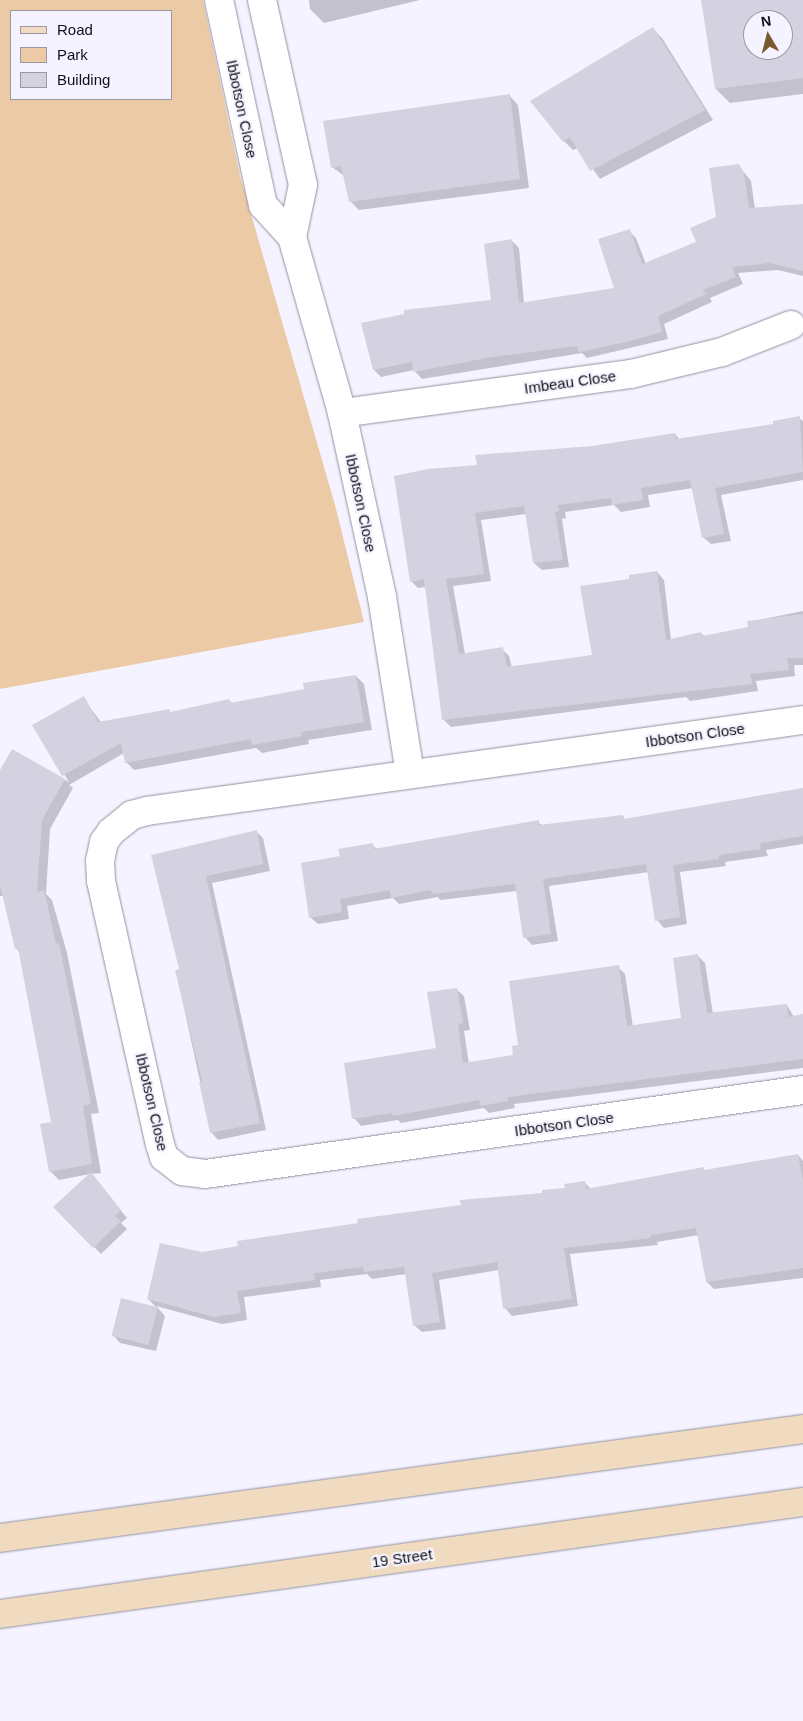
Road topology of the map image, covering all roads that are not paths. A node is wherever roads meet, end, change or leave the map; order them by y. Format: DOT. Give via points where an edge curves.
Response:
graph roads {
  1 [pos="219,0"];
  2 [pos="262,0"];
  3 [pos="292,237"];
  4 [pos="791,325"];
  5 [pos="342,413"];
  6 [pos="803,720"];
  7 [pos="410,774"];
  8 [pos="803,1090"];
  9 [pos="803,1430"];
  10 [pos="803,1487"];
  11 [pos="803,1502"];
  12 [pos="0,1538"];
  13 [pos="441,1553"];
  14 [pos="0,1614"];
  1 -- 3 [label="street, Ibbotson Close" via="263,205"];
  2 -- 3 [label="street" via="303,185"];
  3 -- 5 [label="street, Ibbotson Close"];
  4 -- 5 [label="street, Imbeau Close" via="722,352 631,374"];
  5 -- 7 [label="street, Ibbotson Close" via="382,597"];
  6 -- 7 [label="street, Ibbotson Close"];
  7 -- 8 [label="street, Ibbotson Close" via="146,811 121,822 104,842 100,861 101,881 160,1144 171,1165 182,1171 205,1174"];
  9 -- 12 [label="main road"];
  10 -- 13 [label="main road"];
  11 -- 13 [label="main road, 19 Street"];
  13 -- 14 [label="main road, 19 Street"];
}
